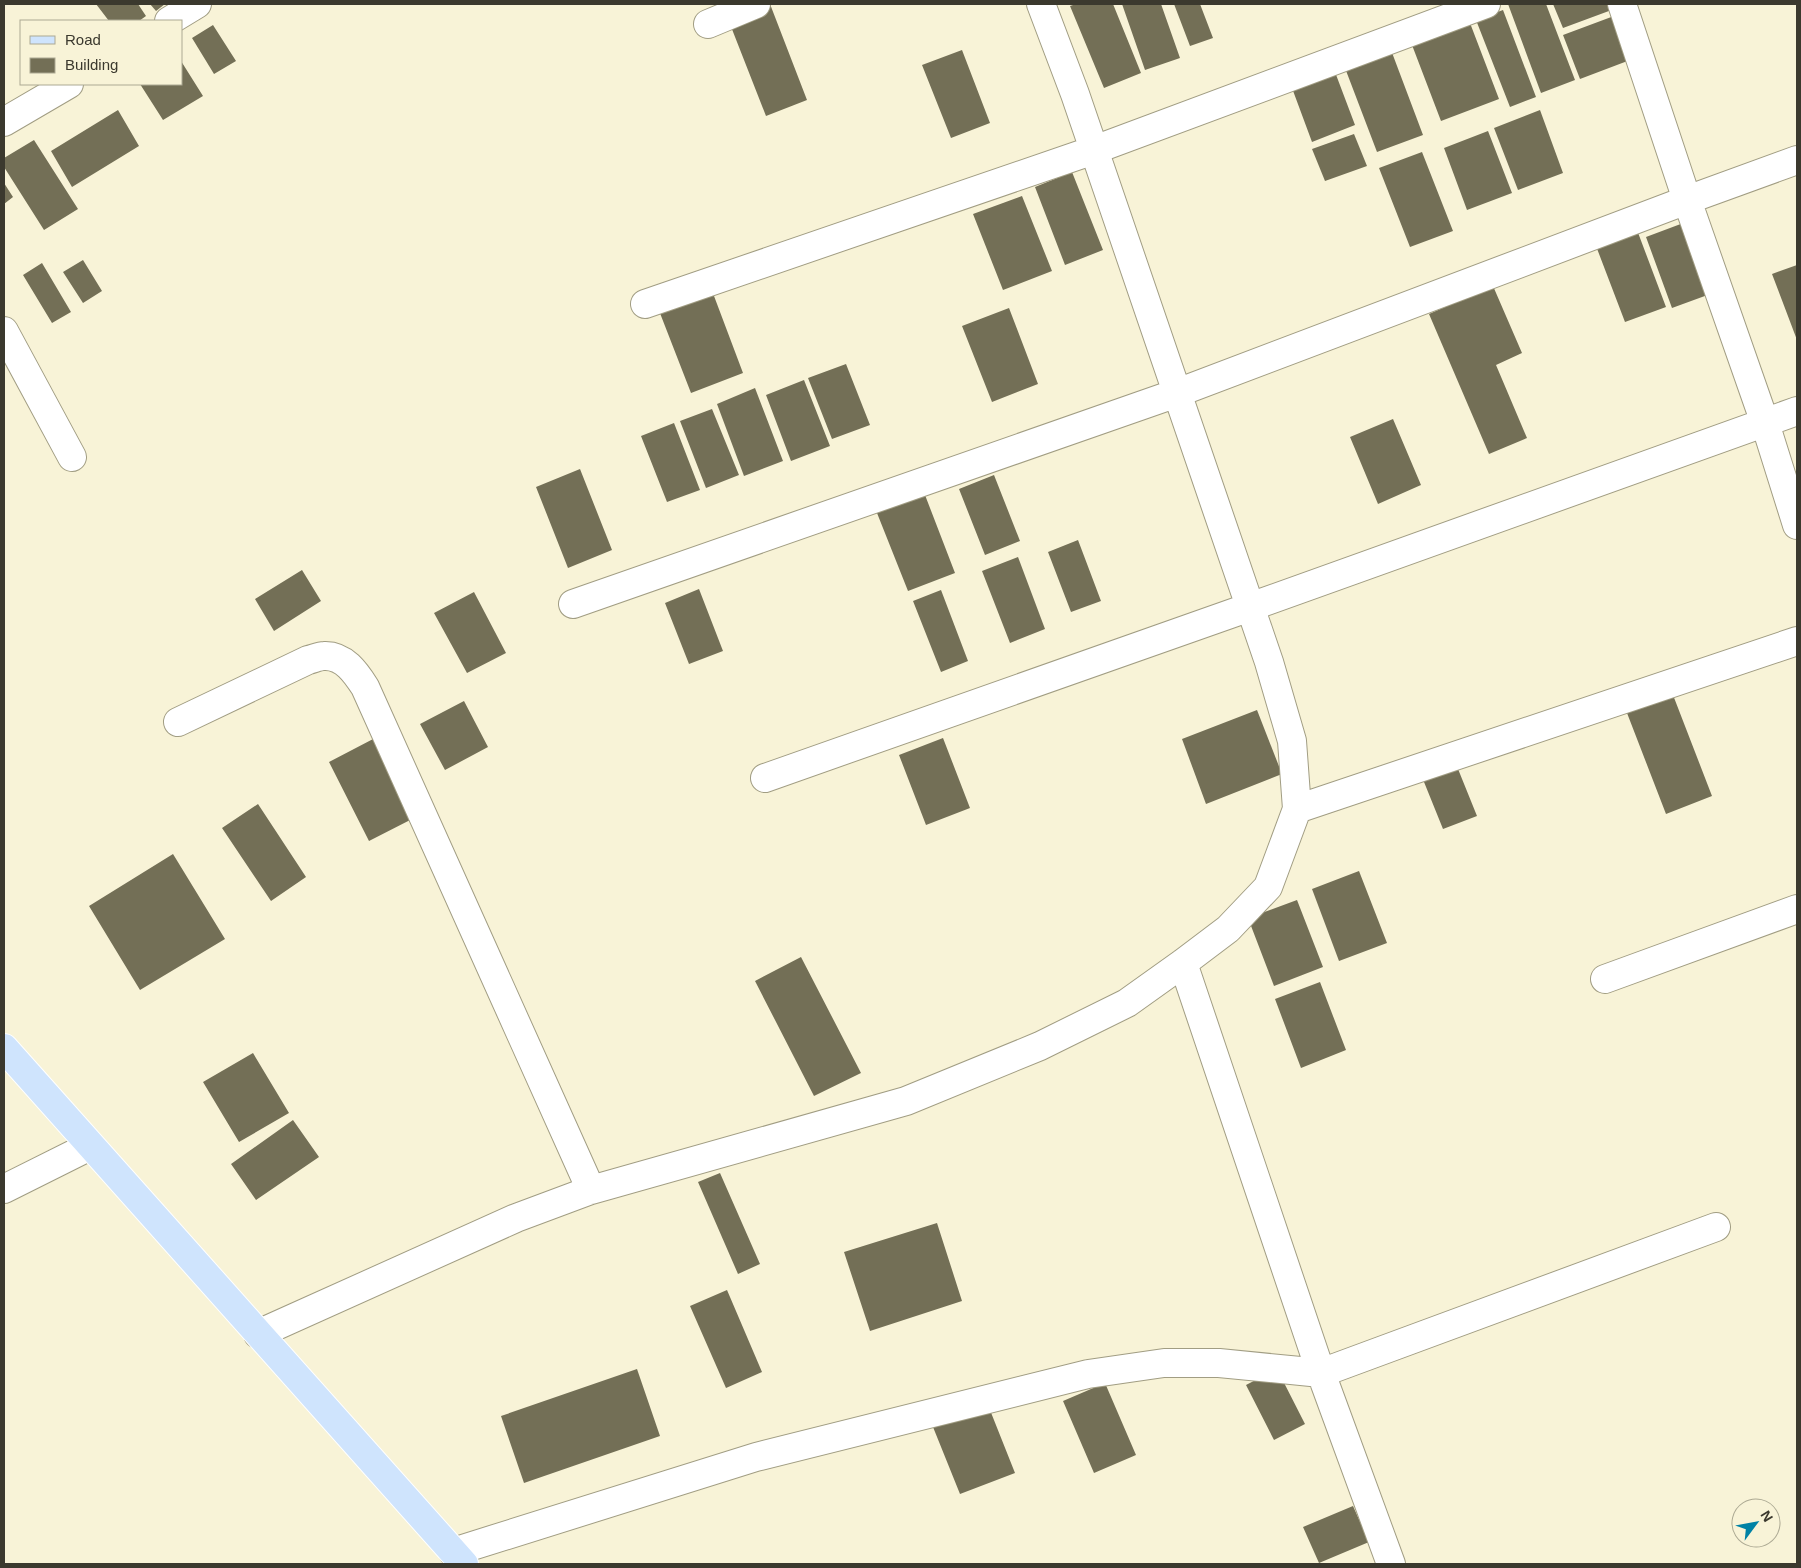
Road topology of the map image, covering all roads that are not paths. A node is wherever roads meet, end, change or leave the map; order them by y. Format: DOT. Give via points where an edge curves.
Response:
graph roads {
  1 [pos="197,4"];
  2 [pos="756,4"];
  3 [pos="1041,4"];
  4 [pos="1486,4"];
  5 [pos="1622,4"];
  6 [pos="171,20"];
  7 [pos="708,24"];
  8 [pos="67,85"];
  9 [pos="4,122"];
  10 [pos="1094,150"];
  11 [pos="1797,160"];
  12 [pos="1687,200"];
  13 [pos="645,304"];
  14 [pos="4,331"];
  15 [pos="11,362"];
  16 [pos="1177,393"];
  17 [pos="1797,411"];
  18 [pos="1765,423"];
  19 [pos="72,457"];
  20 [pos="1797,525"];
  21 [pos="573,604"];
  22 [pos="1250,607"];
  23 [pos="1797,641"];
  24 [pos="178,722"];
  25 [pos="765,778"];
  26 [pos="1297,809"];
  27 [pos="1797,909"];
  28 [pos="1183,963"];
  29 [pos="1605,979"];
  30 [pos="4,1048"];
  31 [pos="90,1146"];
  32 [pos="4,1189"];
  33 [pos="591,1190"];
  34 [pos="1716,1228"];
  35 [pos="258,1334"];
  36 [pos="1321,1373"];
  37 [pos="458,1558"];
  38 [pos="1390,1564"];
  1 -- 6 [label="street"];
  2 -- 7 [label="street"];
  3 -- 10 [label="street"];
  4 -- 10 [label="street"];
  5 -- 12 [label="street"];
  8 -- 9 [label="street"];
  10 -- 13 [label="street"];
  10 -- 16 [label="street"];
  11 -- 12 [label="street"];
  12 -- 16 [label="street"];
  12 -- 18 [label="street"];
  14 -- 15 [label="street"];
  15 -- 19 [label="street"];
  16 -- 21 [label="street"];
  16 -- 22 [label="street"];
  17 -- 18 [label="street"];
  18 -- 20 [label="street"];
  18 -- 22 [label="street"];
  22 -- 25 [label="street"];
  22 -- 26 [label="street" via="1292,741"];
  23 -- 26 [label="street"];
  24 -- 33 [label="street" via="308,660 324,656 341,660 354,670 365,687"];
  26 -- 28 [label="street" via="1268,887 1228,929"];
  27 -- 29 [label="street"];
  28 -- 33 [label="street" via="1127,1003 1048,1042 906,1101"];
  28 -- 36 [label="street"];
  30 -- 31 [label="main road"];
  31 -- 32 [label="street"];
  31 -- 35 [label="main road"];
  33 -- 35 [label="street" via="516,1218"];
  34 -- 36 [label="street"];
  35 -- 37 [label="main road"];
  36 -- 37 [label="street" via="1218,1363 1164,1363 1088,1374 756,1457"];
  36 -- 38 [label="street"];
}
